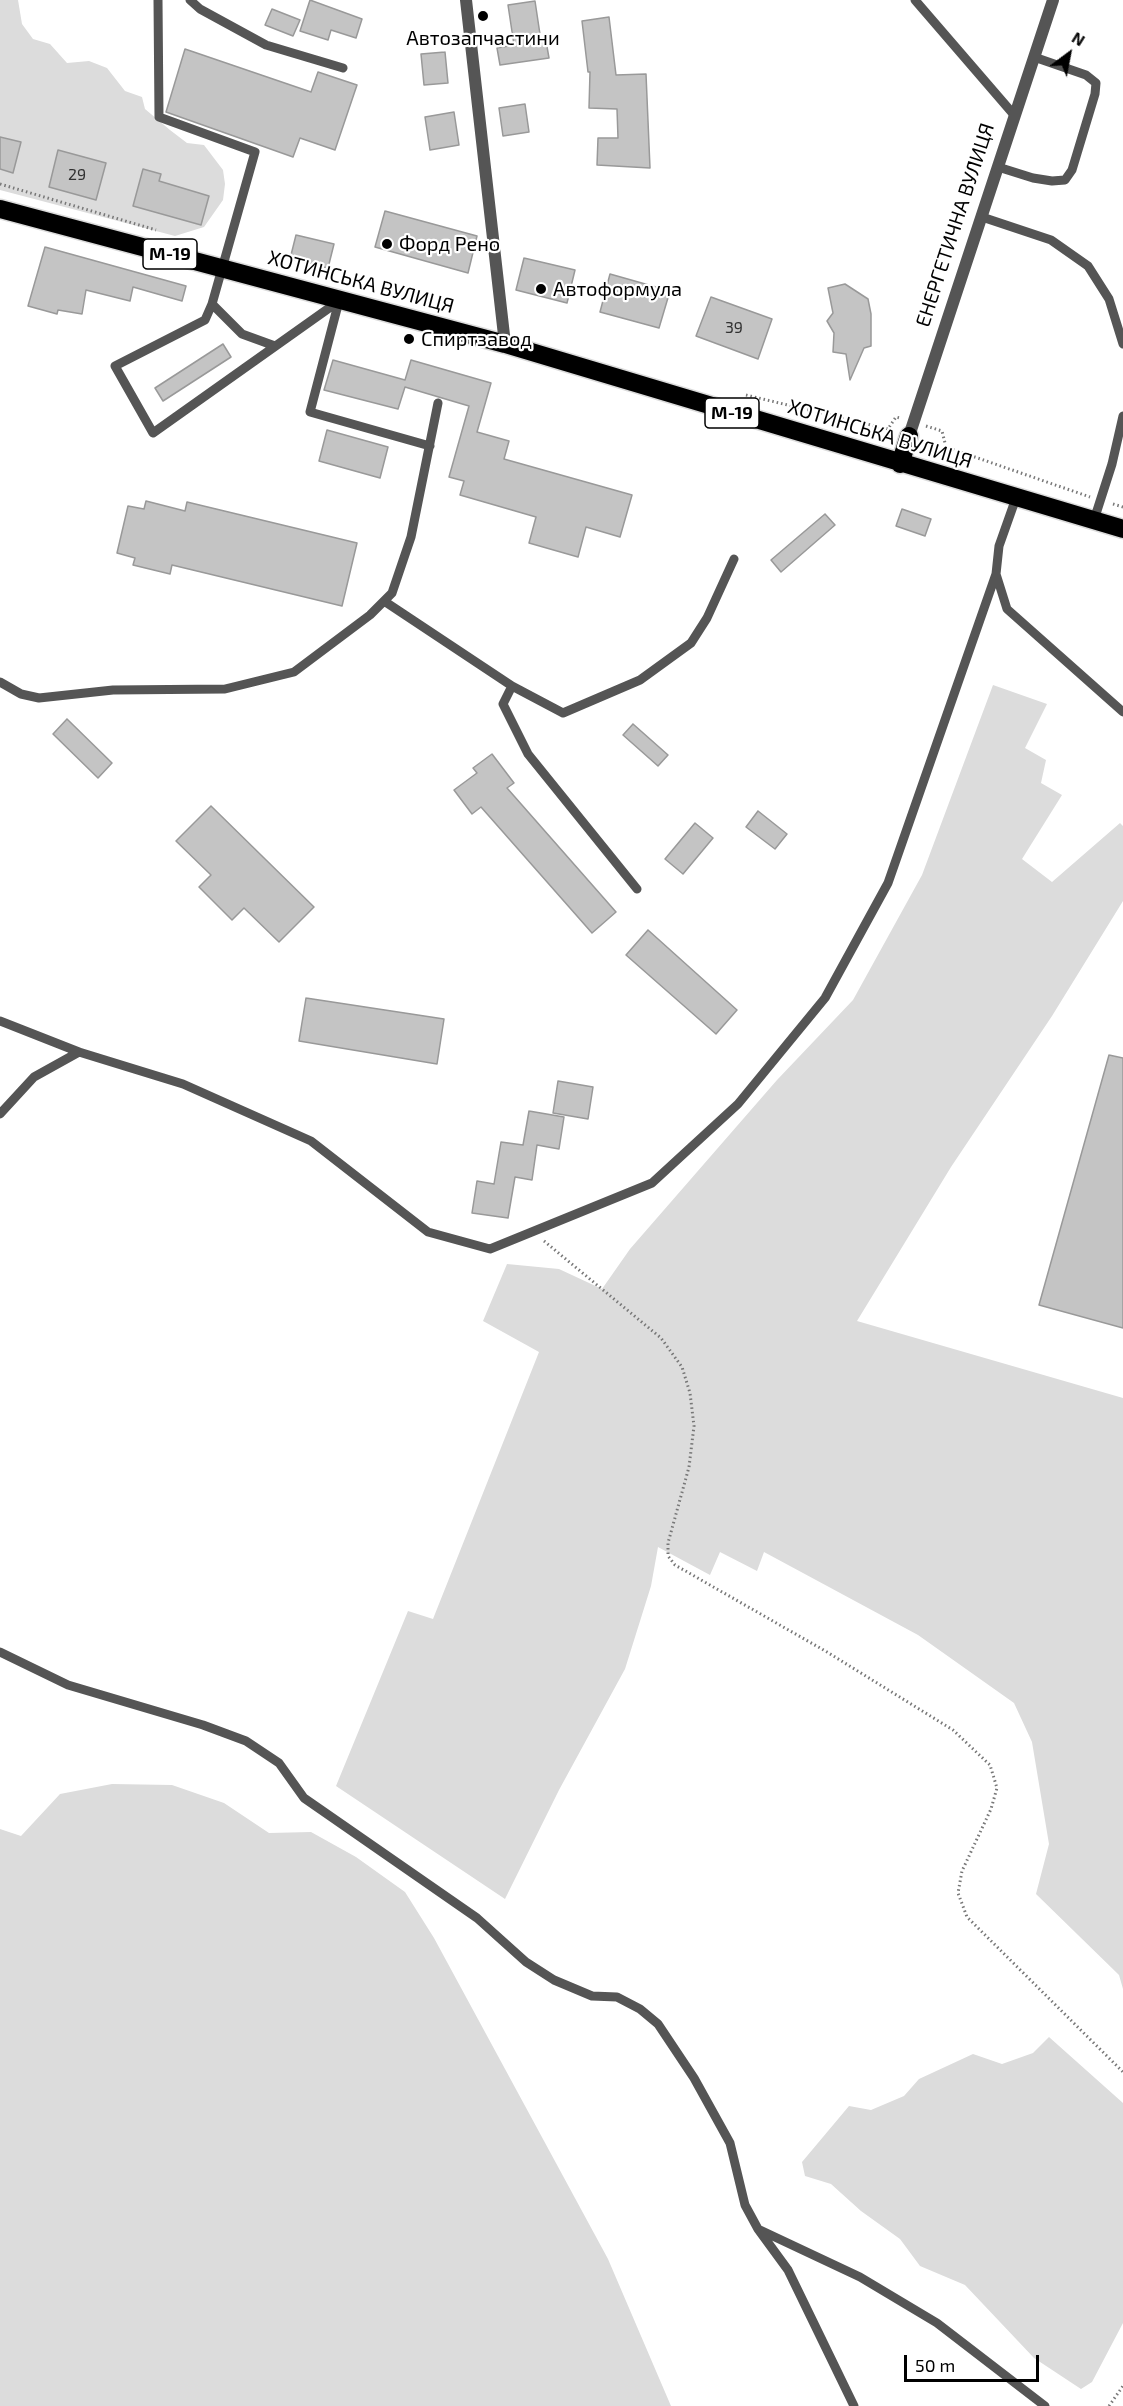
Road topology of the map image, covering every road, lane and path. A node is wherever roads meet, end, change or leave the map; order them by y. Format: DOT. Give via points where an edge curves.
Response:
graph roads {
  1 [pos="158,0"];
  2 [pos="190,0"];
  3 [pos="466,0"];
  4 [pos="915,0"];
  5 [pos="1053,0"];
  6 [pos="1034,57"];
  7 [pos="343,68"];
  8 [pos="1015,116"];
  9 [pos="998,167"];
  10 [pos="0,209"];
  11 [pos="982,217"];
  12 [pos="221,267"];
  13 [pos="339,301"];
  14 [pos="212,304"];
  15 [pos="505,344"];
  16 [pos="1123,344"];
  17 [pos="275,346"];
  18 [pos="438,403"];
  19 [pos="1123,416"];
  20 [pos="909,436"];
  21 [pos="430,446"];
  22 [pos="900,464"];
  23 [pos="1016,498"];
  24 [pos="1094,520"];
  25 [pos="1123,529"];
  26 [pos="734,559"];
  27 [pos="996,574"];
  28 [pos="384,601"];
  29 [pos="0,682"];
  30 [pos="512,686"];
  31 [pos="1123,712"];
  32 [pos="637,889"];
  33 [pos="0,1021"];
  34 [pos="80,1052"];
  35 [pos="0,1114"];
  36 [pos="534,1232"];
  37 [pos="0,1652"];
  38 [pos="1123,2072"];
  39 [pos="758,2229"];
  40 [pos="1123,2386"];
  41 [pos="854,2406"];
  42 [pos="1045,2406"];
  43 [pos="1109,2406"];
  1 -- 12 [label="lane" via="159,117 255,152"];
  2 -- 7 [label="lane" via="266,45"];
  3 -- 15 [label="street"];
  4 -- 8 [label="lane"];
  5 -- 6 [label="street, ЕНЕРГЕТИЧНА ВУЛИЦЯ"];
  6 -- 8 [label="street, ЕНЕРГЕТИЧНА ВУЛИЦЯ"];
  6 -- 9 [label="lane" via="1086,75 1096,83 1072,170 1065,180 1052,181"];
  8 -- 9 [label="street, ЕНЕРГЕТИЧНА ВУЛИЦЯ"];
  9 -- 11 [label="street, ЕНЕРГЕТИЧНА ВУЛИЦЯ"];
  10 -- 12 [label="highway, ХОТИНСЬКА ВУЛИЦЯ / М-19"];
  11 -- 16 [label="lane" via="1051,240 1088,266 1109,299"];
  11 -- 20 [label="street, ЕНЕРГЕТИЧНА ВУЛИЦЯ"];
  12 -- 13 [label="highway, ХОТИНСЬКА ВУЛИЦЯ / М-19"];
  12 -- 14 [label="lane"];
  13 -- 15 [label="highway, ХОТИНСЬКА ВУЛИЦЯ / М-19"];
  13 -- 17 [label="lane"];
  13 -- 21 [label="lane" via="310,411"];
  14 -- 17 [label="lane" via="242,334"];
  14 -- 17 [label="lane" via="205,320 115,366 153,433"];
  15 -- 22 [label="highway, ХОТИНСЬКА ВУЛИЦЯ / М-19"];
  18 -- 21 [label="lane"];
  19 -- 24 [label="lane"];
  20 -- 22 [label="highway, ЕНЕРГЕТИЧНА ВУЛИЦЯ"];
  21 -- 28 [label="lane" via="411,537 392,593"];
  22 -- 23 [label="highway, ХОТИНСЬКА ВУЛИЦЯ / М-19"];
  23 -- 24 [label="highway, ХОТИНСЬКА ВУЛИЦЯ / М-19"];
  23 -- 27 [label="lane" via="999,546"];
  24 -- 25 [label="highway, ХОТИНСЬКА ВУЛИЦЯ / М-19"];
  26 -- 30 [label="lane" via="691,644 640,680 563,713"];
  27 -- 31 [label="lane" via="1007,609"];
  27 -- 36 [label="lane" via="888,883 825,998 738,1104 652,1183"];
  28 -- 29 [label="lane" via="294,672 225,689 112,690 39,698 21,694"];
  28 -- 30 [label="lane"];
  30 -- 32 [label="lane" via="503,704 528,754"];
  33 -- 34 [label="lane"];
  34 -- 35 [label="lane" via="34,1077"];
  34 -- 36 [label="lane" via="183,1084 311,1141 428,1232 490,1249"];
  36 -- 38 [label="path" via="661,1338 682,1367 694,1426 689,1467 668,1556 675,1565 953,1730 990,1765 997,1788 962,1871 958,1893 967,1917"];
  37 -- 39 [label="lane" via="68,1685 246,1741 279,1763 304,1798 477,1918 526,1962 592,1996 617,1997 640,2009 664,2033 730,2143 745,2205"];
  39 -- 41 [label="lane" via="788,2270"];
  39 -- 42 [label="lane" via="860,2277 937,2323"];
  40 -- 43 [label="path"];
}
